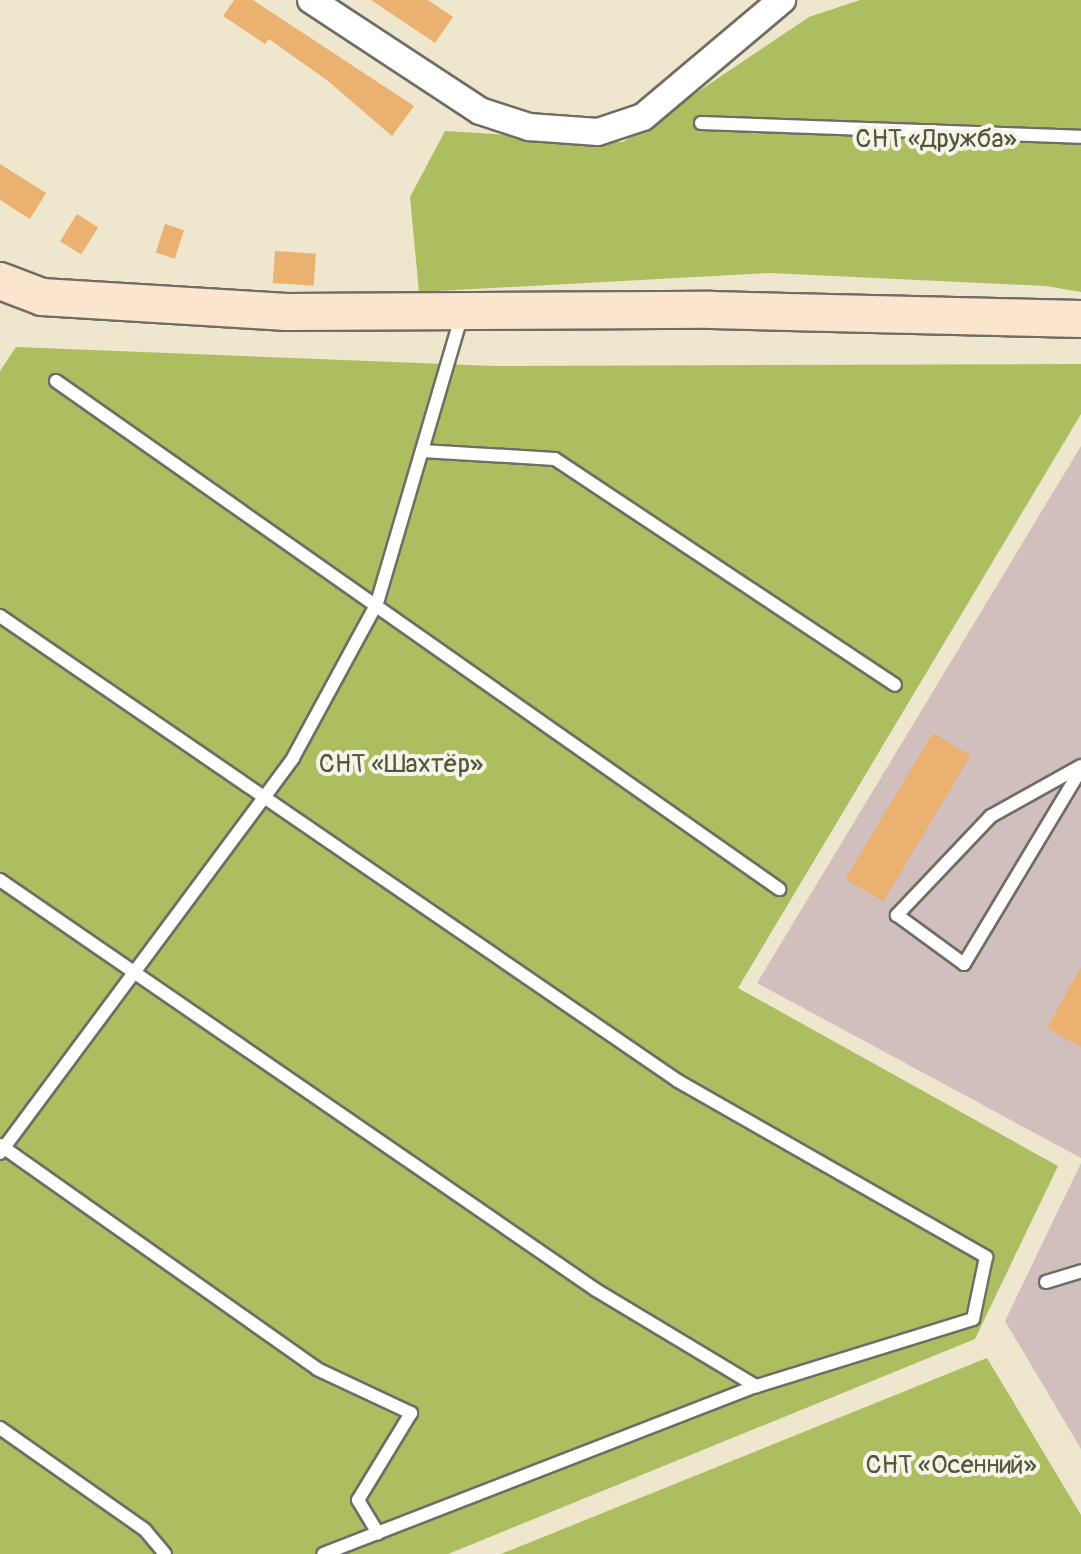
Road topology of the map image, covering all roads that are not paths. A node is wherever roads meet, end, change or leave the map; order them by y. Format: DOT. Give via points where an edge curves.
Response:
graph roads {
  1 [pos="311,0"];
  2 [pos="782,0"];
  3 [pos="701,123"];
  4 [pos="1081,137"];
  5 [pos="0,281"];
  6 [pos="462,314"];
  7 [pos="1081,319"];
  8 [pos="56,381"];
  9 [pos="422,451"];
  10 [pos="377,603"];
  11 [pos="0,616"];
  12 [pos="895,685"];
  13 [pos="1081,768"];
  14 [pos="264,797"];
  15 [pos="0,880"];
  16 [pos="779,889"];
  17 [pos="135,972"];
  18 [pos="1,1149"];
  19 [pos="1081,1271"];
  20 [pos="1046,1282"];
  21 [pos="756,1386"];
  22 [pos="0,1428"];
  23 [pos="378,1533"];
  24 [pos="165,1554"];
  25 [pos="323,1554"];
  1 -- 2 [label="street" via="480,111 529,127 598,132 643,117"];
  3 -- 4 [label="lane"];
  5 -- 6 [label="main road" via="42,297 287,312"];
  6 -- 7 [label="main road" via="711,310"];
  6 -- 9 [label="lane"];
  8 -- 10 [label="lane"];
  9 -- 10 [label="lane"];
  9 -- 12 [label="lane" via="555,459"];
  10 -- 14 [label="lane" via="293,758"];
  10 -- 16 [label="lane"];
  11 -- 14 [label="lane"];
  13 -- 13 [label="lane" via="964,964 897,915 991,816"];
  14 -- 17 [label="lane"];
  14 -- 21 [label="lane" via="678,1081 986,1257 973,1319"];
  15 -- 17 [label="lane"];
  17 -- 18 [label="lane"];
  17 -- 21 [label="lane" via="596,1290"];
  18 -- 23 [label="lane" via="317,1369 411,1413 358,1500"];
  19 -- 20 [label="lane"];
  21 -- 23 [label="lane"];
  22 -- 24 [label="lane" via="145,1530"];
  23 -- 25 [label="lane"];
}
